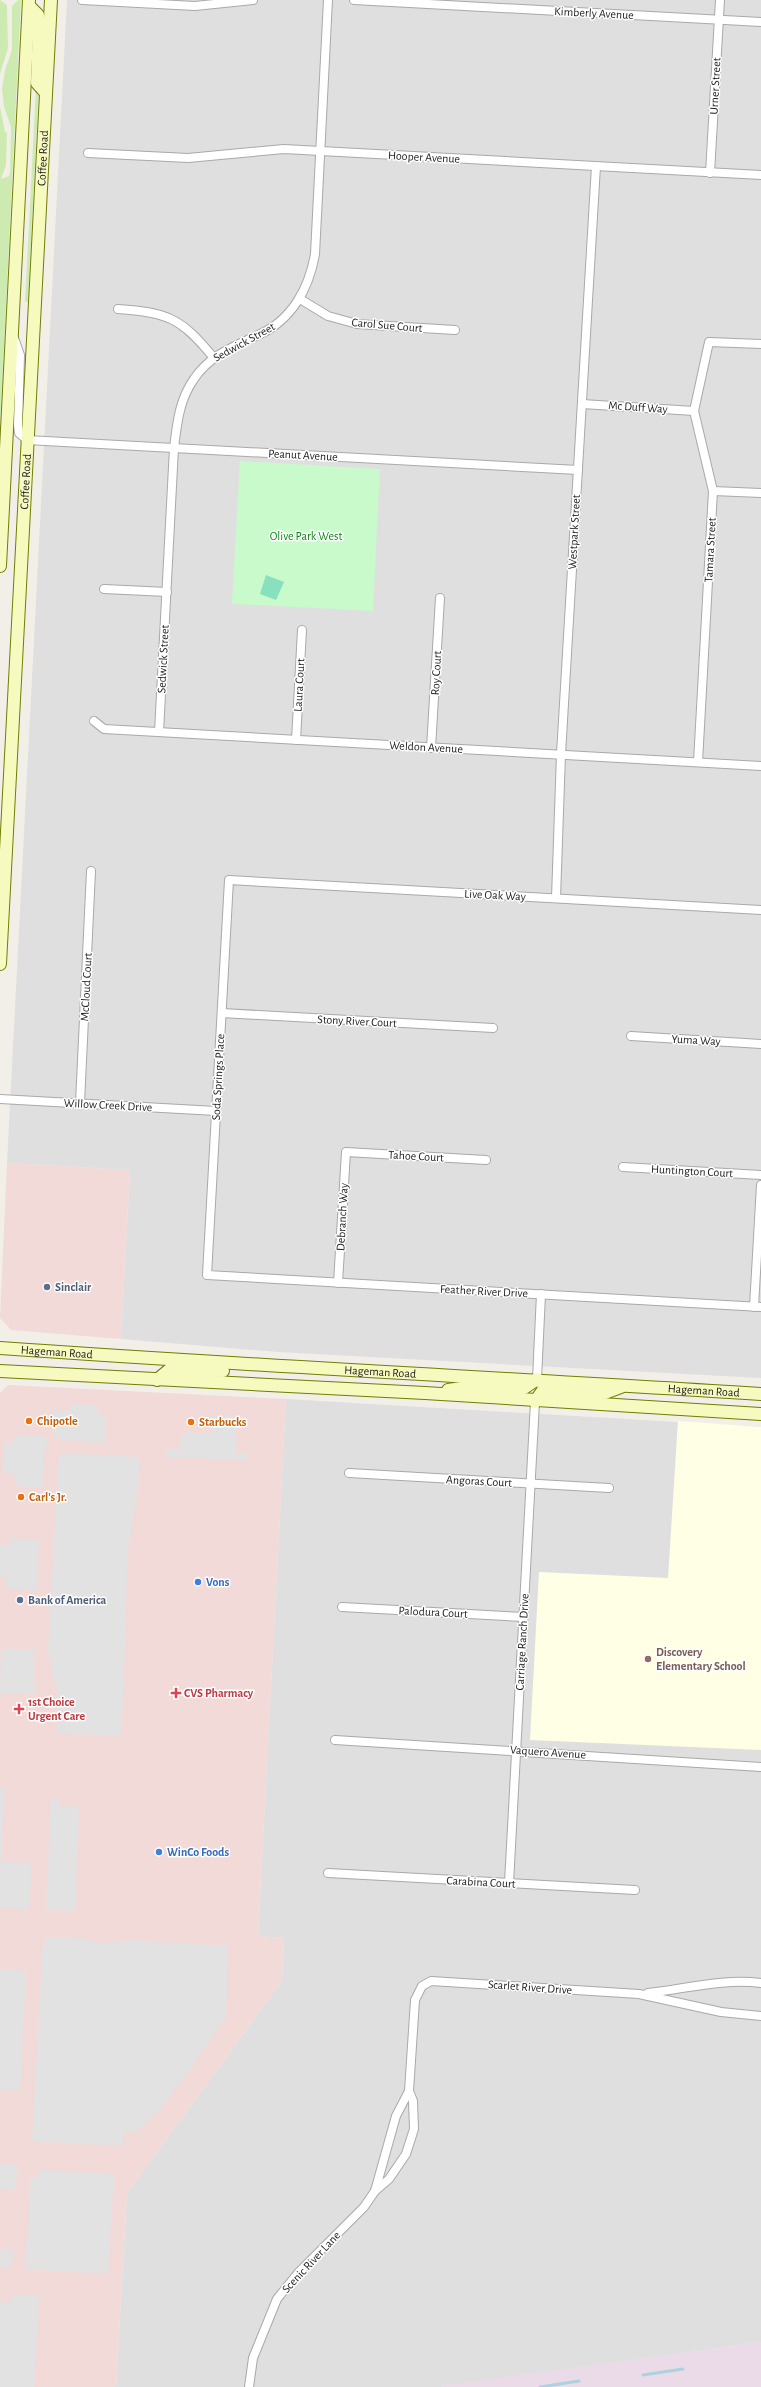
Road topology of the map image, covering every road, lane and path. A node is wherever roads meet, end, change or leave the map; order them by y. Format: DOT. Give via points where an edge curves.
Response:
graph roads {
  1 [pos="51,0"];
  2 [pos="82,0"];
  3 [pos="253,0"];
  4 [pos="328,0"];
  5 [pos="354,0"];
  6 [pos="720,0"];
  7 [pos="29,3"];
  8 [pos="719,20"];
  9 [pos="761,22"];
  10 [pos="46,93"];
  11 [pos="320,151"];
  12 [pos="88,153"];
  13 [pos="596,166"];
  14 [pos="710,173"];
  15 [pos="761,175"];
  16 [pos="300,299"];
  17 [pos="118,309"];
  18 [pos="455,330"];
  19 [pos="12,334"];
  20 [pos="761,344"];
  21 [pos="214,358"];
  22 [pos="582,404"];
  23 [pos="694,411"];
  24 [pos="27,440"];
  25 [pos="174,448"];
  26 [pos="578,470"];
  27 [pos="713,491"];
  28 [pos="761,493"];
  29 [pos="0,566"];
  30 [pos="104,589"];
  31 [pos="167,592"];
  32 [pos="440,598"];
  33 [pos="302,630"];
  34 [pos="94,721"];
  35 [pos="159,732"];
  36 [pos="296,740"];
  37 [pos="432,748"];
  38 [pos="561,754"];
  39 [pos="698,762"];
  40 [pos="761,766"];
  41 [pos="91,871"];
  42 [pos="229,880"];
  43 [pos="556,898"];
  44 [pos="761,910"];
  45 [pos="0,964"];
  46 [pos="222,1013"];
  47 [pos="493,1028"];
  48 [pos="631,1036"];
  49 [pos="761,1044"];
  50 [pos="0,1099"];
  51 [pos="80,1103"];
  52 [pos="216,1111"];
  53 [pos="346,1152"];
  54 [pos="486,1160"];
  55 [pos="623,1167"];
  56 [pos="761,1175"];
  57 [pos="761,1184"];
  58 [pos="207,1275"];
  59 [pos="338,1283"];
  60 [pos="541,1294"];
  61 [pos="758,1307"];
  62 [pos="0,1348"];
  63 [pos="260,1366"];
  64 [pos="0,1371"];
  65 [pos="537,1379"];
  66 [pos="157,1380"];
  67 [pos="626,1385"];
  68 [pos="425,1394"];
  69 [pos="761,1394"];
  70 [pos="534,1402"];
  71 [pos="761,1414"];
  72 [pos="349,1474"];
  73 [pos="530,1484"];
  74 [pos="608,1488"];
  75 [pos="342,1606"];
  76 [pos="523,1617"];
  77 [pos="335,1740"];
  78 [pos="516,1750"];
  79 [pos="761,1767"];
  80 [pos="328,1873"];
  81 [pos="509,1883"];
  82 [pos="635,1890"];
  83 [pos="761,1983"];
  84 [pos="422,1986"];
  85 [pos="639,1994"];
  86 [pos="761,2016"];
  87 [pos="409,2091"];
  88 [pos="375,2191"];
  89 [pos="249,2387"];
  1 -- 10 [label="main road, Coffee Road"];
  2 -- 3 [label="street" via="195,6"];
  4 -- 11 [label="street, Sedwick Street"];
  5 -- 8 [label="street, Kimberly Avenue"];
  6 -- 8 [label="street, Urner Street"];
  7 -- 10 [label="main road" via="38,15 39,26 36,83"];
  7 -- 19 [label="main road, Coffee Road"];
  8 -- 9 [label="street, Kimberly Avenue"];
  8 -- 14 [label="street, Urner Street"];
  10 -- 24 [label="main road, Coffee Road"];
  11 -- 12 [label="street, Hooper Avenue" via="264,150 188,158"];
  11 -- 13 [label="street, Hooper Avenue"];
  11 -- 16 [label="street, Sedwick Street" via="314,254 310,277"];
  13 -- 14 [label="street, Hooper Avenue"];
  13 -- 22 [label="street, Westpark Street"];
  14 -- 15 [label="street, Hooper Avenue"];
  16 -- 18 [label="street, Carol Sue Court" via="328,316 357,324"];
  16 -- 21 [label="street, Sedwick Street" via="283,319 271,328 226,348"];
  17 -- 21 [label="street" via="143,311 171,318 195,336"];
  19 -- 24 [label="street" via="20,355 19,433"];
  19 -- 29 [label="main road, Coffee Road"];
  20 -- 23 [label="street, Tamara Street" via="709,342"];
  21 -- 25 [label="street, Sedwick Street" via="193,379 185,393 177,422"];
  22 -- 23 [label="street, Mc Duff Way"];
  22 -- 26 [label="street, Westpark Street"];
  23 -- 27 [label="street, Tamara Street"];
  24 -- 25 [label="street, Peanut Avenue"];
  24 -- 45 [label="main road, Coffee Road"];
  25 -- 26 [label="street, Peanut Avenue"];
  25 -- 31 [label="street, Sedwick Street"];
  26 -- 38 [label="street, Westpark Street"];
  27 -- 28 [label="street"];
  27 -- 39 [label="street, Tamara Street"];
  30 -- 31 [label="street"];
  31 -- 35 [label="street, Sedwick Street"];
  32 -- 37 [label="street, Roy Court"];
  33 -- 36 [label="street, Laura Court"];
  34 -- 35 [label="street, Weldon Avenue" via="104,729"];
  35 -- 36 [label="street, Weldon Avenue"];
  36 -- 37 [label="street, Weldon Avenue"];
  37 -- 38 [label="street, Weldon Avenue"];
  38 -- 39 [label="street, Weldon Avenue"];
  38 -- 43 [label="street, Westpark Street"];
  39 -- 40 [label="street, Weldon Avenue"];
  41 -- 51 [label="street, McCloud Court"];
  42 -- 43 [label="street, Live Oak Way"];
  42 -- 46 [label="street, Soda Springs Place"];
  43 -- 44 [label="street, Live Oak Way"];
  46 -- 47 [label="street, Stony River Court"];
  46 -- 52 [label="street, Soda Springs Place"];
  48 -- 49 [label="street, Yuma Way"];
  50 -- 51 [label="street, Willow Creek Drive"];
  51 -- 52 [label="street, Willow Creek Drive"];
  52 -- 58 [label="street, Soda Springs Place"];
  53 -- 54 [label="street, Tahoe Court"];
  53 -- 59 [label="street, Debranch Way"];
  55 -- 56 [label="street, Huntington Court"];
  57 -- 61 [label="street"];
  58 -- 59 [label="street, Feather River Drive"];
  59 -- 60 [label="street, Feather River Drive"];
  60 -- 61 [label="street, Feather River Drive"];
  60 -- 65 [label="street"];
  62 -- 63 [label="main road, Hageman Road"];
  63 -- 65 [label="main road, Hageman Road"];
  63 -- 66 [label="main road" via="231,1371 169,1370"];
  64 -- 66 [label="main road, Hageman Road"];
  65 -- 67 [label="main road, Hageman Road"];
  65 -- 68 [label="main road" via="524,1388 469,1387"];
  66 -- 68 [label="main road, Hageman Road"];
  67 -- 69 [label="main road, Hageman Road"];
  67 -- 70 [label="main road" via="605,1393 543,1390"];
  68 -- 70 [label="main road, Hageman Road"];
  70 -- 71 [label="main road, Hageman Road"];
  70 -- 73 [label="street, Carriage Ranch Drive"];
  72 -- 73 [label="street, Angoras Court"];
  73 -- 74 [label="street, Angoras Court"];
  73 -- 76 [label="street, Carriage Ranch Drive"];
  75 -- 76 [label="street, Palodura Court"];
  76 -- 78 [label="street, Carriage Ranch Drive"];
  77 -- 78 [label="street, Vaquero Avenue"];
  78 -- 79 [label="street, Vaquero Avenue"];
  78 -- 81 [label="street, Carriage Ranch Drive"];
  80 -- 81 [label="street, Carabina Court"];
  81 -- 82 [label="street, Carabina Court"];
  83 -- 85 [label="street, Scarlet River Drive" via="716,1983"];
  84 -- 85 [label="street, Scarlet River Drive" via="431,1981"];
  84 -- 87 [label="street, Scenic River Lane" via="415,2000"];
  85 -- 86 [label="street, Scarlet River Drive" via="721,2012"];
  87 -- 88 [label="street, Scenic River Lane" via="396,2116"];
  87 -- 88 [label="street, Scenic River Lane" via="413,2100 414,2128 406,2154 389,2179"];
  88 -- 89 [label="street, Scenic River Lane" via="364,2207 299,2272 277,2299 253,2358"];
}
